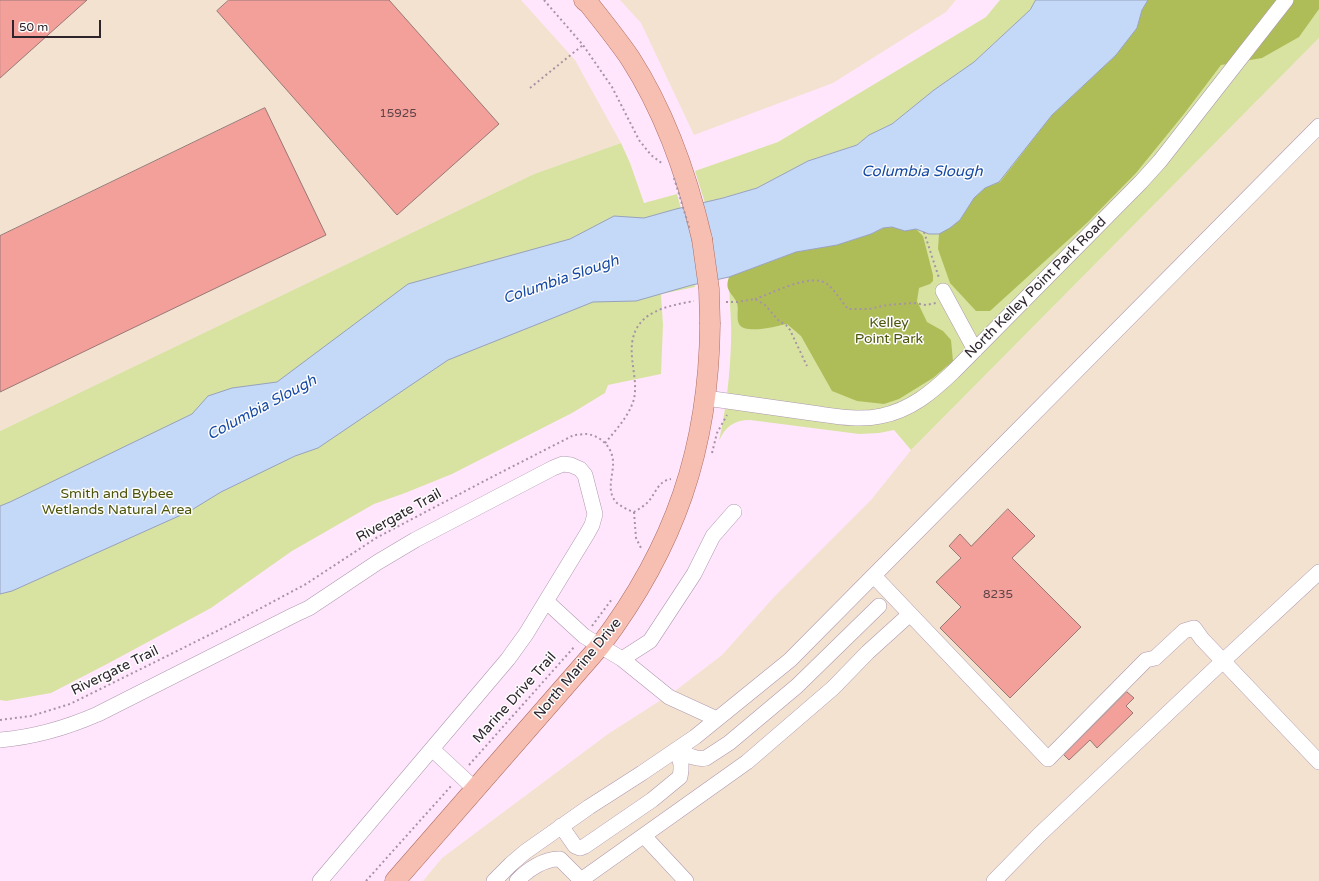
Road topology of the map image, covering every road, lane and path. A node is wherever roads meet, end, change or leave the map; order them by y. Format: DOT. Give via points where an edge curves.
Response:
graph roads {
  1 [pos="544,0"];
  2 [pos="1286,0"];
  3 [pos="587,1"];
  4 [pos="583,45"];
  5 [pos="530,88"];
  6 [pos="1319,126"];
  7 [pos="668,168"];
  8 [pos="924,232"];
  9 [pos="946,295"];
  10 [pos="755,299"];
  11 [pos="698,300"];
  12 [pos="721,301"];
  13 [pos="975,350"];
  14 [pos="807,366"];
  15 [pos="706,398"];
  16 [pos="605,443"];
  17 [pos="671,475"];
  18 [pos="634,512"];
  19 [pos="734,512"];
  20 [pos="639,554"];
  21 [pos="1319,572"];
  22 [pos="874,576"];
  23 [pos="613,598"];
  24 [pos="546,601"];
  25 [pos="879,606"];
  26 [pos="910,614"];
  27 [pos="592,641"];
  28 [pos="622,659"];
  29 [pos="1223,661"];
  30 [pos="717,719"];
  31 [pos="0,720"];
  32 [pos="0,740"];
  33 [pos="432,749"];
  34 [pos="677,750"];
  35 [pos="1319,762"];
  36 [pos="461,775"];
  37 [pos="475,789"];
  38 [pos="561,826"];
  39 [pos="644,836"];
  40 [pos="320,881"];
  41 [pos="366,881"];
  42 [pos="395,881"];
  43 [pos="494,881"];
  44 [pos="517,881"];
  45 [pos="686,881"];
  46 [pos="994,881"];
  1 -- 4 [label="path"];
  2 -- 13 [label="street, North Kelley Point Park Road" via="1160,161"];
  3 -- 15 [label="main road, North Marine Drive, bridge" via="643,80 667,126 678,176 698,221 709,289"];
  4 -- 5 [label="path"];
  4 -- 7 [label="path" via="612,87 639,140"];
  6 -- 22 [label="street"];
  8 -- 9 [label="path"];
  9 -- 10 [label="path" via="926,305 914,303 869,309 848,308 826,284 816,281 792,284"];
  9 -- 13 [label="street"];
  10 -- 12 [label="path" via="728,303"];
  10 -- 14 [label="path" via="765,305 790,330"];
  11 -- 16 [label="path" via="663,307 639,324 632,342 634,399 624,420"];
  13 -- 15 [label="street, North Kelley Point Park Road" via="922,399 881,416 855,418"];
  15 -- 27 [label="main road, North Marine Drive" via="687,484 670,530 646,578 620,619"];
  16 -- 18 [label="path" via="613,459 610,483 613,495 617,503"];
  16 -- 31 [label="path, Rivergate Trail" via="586,434 574,435 376,538 306,584 161,659 70,704 31,716"];
  17 -- 18 [label="path" via="670,479 663,481 648,501"];
  18 -- 20 [label="path" via="636,538 642,548"];
  19 -- 28 [label="street" via="713,536 694,574 650,642"];
  21 -- 29 [label="street"];
  22 -- 26 [label="street"];
  22 -- 30 [label="street" via="790,660"];
  23 -- 27 [label="path, Marine Drive Trail"];
  24 -- 27 [label="street"];
  24 -- 32 [label="street" via="595,517 585,475 571,465 557,466 419,538 309,608 98,714 43,734"];
  24 -- 33 [label="street" via="519,645"];
  25 -- 34 [label="street" via="797,686 729,743 702,759"];
  26 -- 29 [label="street" via="1048,758 1150,659 1184,631 1194,628"];
  26 -- 39 [label="street" via="833,688 747,762"];
  27 -- 28 [label="street"];
  27 -- 36 [label="path, Marine Drive Trail"];
  27 -- 37 [label="main road, North Marine Drive"];
  28 -- 30 [label="street" via="669,697"];
  29 -- 35 [label="street"];
  29 -- 46 [label="street"];
  30 -- 34 [label="street"];
  33 -- 36 [label="street"];
  33 -- 40 [label="street"];
  34 -- 38 [label="street"];
  34 -- 38 [label="street" via="681,764 680,777 652,800 585,846 575,846"];
  36 -- 37 [label="street"];
  36 -- 41 [label="path, Marine Drive Trail"];
  37 -- 42 [label="main road, North Marine Drive"];
  38 -- 43 [label="street" via="525,852"];
  39 -- 44 [label="street" via="581,880 560,859 551,858 523,874"];
  39 -- 45 [label="street"];
}
